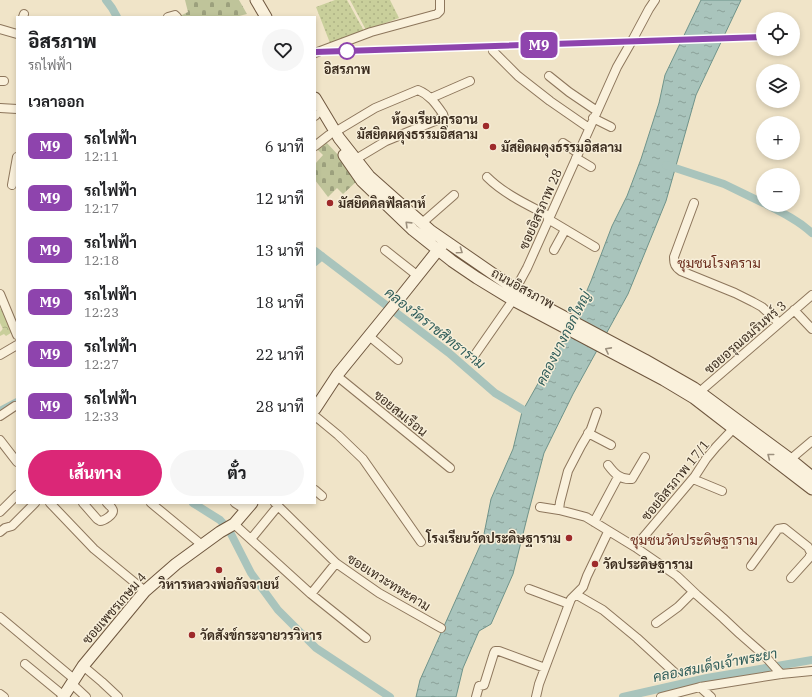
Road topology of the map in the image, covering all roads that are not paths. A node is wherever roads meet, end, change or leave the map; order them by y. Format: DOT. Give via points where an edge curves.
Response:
graph roads {
  1 [pos="247,0"];
  2 [pos="256,0"];
  3 [pos="440,0"];
  4 [pos="656,0"];
  5 [pos="256,16"];
  6 [pos="265,16"];
  7 [pos="0,29"];
  8 [pos="16,34"];
  9 [pos="493,51"];
  10 [pos="316,53"];
  11 [pos="550,76"];
  12 [pos="470,81"];
  13 [pos="431,98"];
  14 [pos="316,100"];
  15 [pos="0,108"];
  16 [pos="16,109"];
  17 [pos="316,114"];
  18 [pos="595,115"];
  19 [pos="611,127"];
  20 [pos="589,128"];
  21 [pos="332,133"];
  22 [pos="562,143"];
  23 [pos="316,145"];
  24 [pos="577,156"];
  25 [pos="356,159"];
  26 [pos="16,163"];
  27 [pos="591,168"];
  28 [pos="487,177"];
  29 [pos="12,185"];
  30 [pos="454,195"];
  31 [pos="694,203"];
  32 [pos="549,218"];
  33 [pos="422,223"];
  34 [pos="565,230"];
  35 [pos="445,241"];
  36 [pos="595,247"];
  37 [pos="438,249"];
  38 [pos="385,250"];
  39 [pos="554,250"];
  40 [pos="418,276"];
  41 [pos="0,294"];
  42 [pos="518,297"];
  43 [pos="811,298"];
  44 [pos="794,310"];
  45 [pos="779,323"];
  46 [pos="812,329"];
  47 [pos="16,333"];
  48 [pos="369,336"];
  49 [pos="16,346"];
  50 [pos="0,355"];
  51 [pos="474,356"];
  52 [pos="398,360"];
  53 [pos="337,376"];
  54 [pos="697,395"];
  55 [pos="15,406"];
  56 [pos="316,408"];
  57 [pos="597,412"];
  58 [pos="0,416"];
  59 [pos="316,417"];
  60 [pos="734,428"];
  61 [pos="588,434"];
  62 [pos="0,440"];
  63 [pos="812,441"];
  64 [pos="612,445"];
  65 [pos="645,457"];
  66 [pos="16,461"];
  67 [pos="786,463"];
  68 [pos="608,465"];
  69 [pos="450,468"];
  70 [pos="618,476"];
  71 [pos="812,477"];
  72 [pos="693,479"];
  73 [pos="812,489"];
  74 [pos="316,491"];
  75 [pos="722,492"];
  76 [pos="16,496"];
  77 [pos="322,496"];
  78 [pos="34,504"];
  79 [pos="51,504"];
  80 [pos="85,504"];
  81 [pos="108,504"];
  82 [pos="151,504"];
  83 [pos="238,504"];
  84 [pos="276,505"];
  85 [pos="249,507"];
  86 [pos="540,507"];
  87 [pos="559,510"];
  88 [pos="0,512"];
  89 [pos="594,522"];
  90 [pos="228,528"];
  91 [pos="0,532"];
  92 [pos="608,532"];
  93 [pos="251,539"];
  94 [pos="421,542"];
  95 [pos="202,545"];
  96 [pos="810,545"];
  97 [pos="635,547"];
  98 [pos="336,563"];
  99 [pos="751,566"];
  100 [pos="791,578"];
  101 [pos="529,589"];
  102 [pos="145,591"];
  103 [pos="693,592"];
  104 [pos="311,594"];
  105 [pos="576,594"];
  106 [pos="569,604"];
  107 [pos="0,617"];
  108 [pos="656,623"];
  109 [pos="441,628"];
  110 [pos="366,638"];
  111 [pos="25,664"];
  112 [pos="83,666"];
  113 [pos="545,668"];
  114 [pos="777,668"];
  115 [pos="812,671"];
  116 [pos="675,673"];
  117 [pos="73,681"];
  118 [pos="700,686"];
  119 [pos="0,694"];
  120 [pos="4,697"];
  121 [pos="64,697"];
  122 [pos="86,697"];
  123 [pos="118,697"];
  124 [pos="476,697"];
  125 [pos="536,697"];
  126 [pos="662,697"];
  127 [pos="712,697"];
  1 -- 5 [label="main road"];
  2 -- 6 [label="main road"];
  3 -- 10 [label="street" via="440,11 437,14 372,32"];
  4 -- 18 [label="street, ซอยอิสรภาพ 28" via="649,8 617,67"];
  7 -- 8 [label="street"];
  9 -- 20 [label="street" via="523,80"];
  11 -- 18 [label="street"];
  12 -- 13 [label="street"];
  13 -- 21 [label="street" via="418,90 375,108"];
  13 -- 25 [label="street" via="444,117 386,141"];
  14 -- 21 [label="main road"];
  15 -- 16 [label="street"];
  17 -- 21 [label="main road, ถนนอิสรภาพ"];
  18 -- 19 [label="street"];
  18 -- 20 [label="street, ซอยอิสรภาพ 28"];
  20 -- 24 [label="street, ซอยอิสรภาพ 28"];
  21 -- 23 [label="street"];
  21 -- 25 [label="main road"];
  37 -- 21 [label="main road, ถนนอิสรภาพ, one-way" via="413,230 362,181"];
  22 -- 24 [label="street"];
  24 -- 27 [label="street"];
  24 -- 32 [label="street, ซอยอิสรภาพ 28"];
  25 -- 33 [label="main road" via="369,176"];
  26 -- 29 [label="street"];
  28 -- 32 [label="street"];
  30 -- 33 [label="street"];
  31 -- 45 [label="street" via="674,257 676,268 754,302"];
  32 -- 34 [label="street"];
  32 -- 42 [label="street, ซอยอิสรภาพ 28" via="527,268"];
  33 -- 35 [label="main road"];
  34 -- 36 [label="street"];
  34 -- 39 [label="street"];
  35 -- 37 [label="main road"];
  35 -- 42 [label="main road, one-way"];
  37 -- 40 [label="main road"];
  37 -- 42 [label="main road, ถนนอิสรภาพ" via="477,278"];
  38 -- 40 [label="street"];
  40 -- 48 [label="main road"];
  41 -- 47 [label="street"];
  42 -- 51 [label="street, ซอยอิสรภาพ 28"];
  42 -- 54 [label="main road, ถนนอิสรภาพ" via="644,364 664,380"];
  43 -- 44 [label="street, ซอยอรุณอมรินทร์ 3"];
  44 -- 45 [label="street, ซอยอรุณอมรินทร์ 3"];
  44 -- 46 [label="street"];
  45 -- 54 [label="street, ซอยอรุณอมรินทร์ 3"];
  48 -- 52 [label="street"];
  48 -- 53 [label="main road"];
  49 -- 50 [label="street"];
  53 -- 56 [label="main road"];
  53 -- 69 [label="street, ซอยสมเรือน"];
  54 -- 60 [label="main road, ถนนอิสรภาพ"];
  54 -- 67 [label="main road"];
  55 -- 58 [label="street"];
  57 -- 61 [label="street"];
  59 -- 94 [label="street" via="363,459"];
  67 -- 60 [label="main road, ถนนอิสรภาพ, one-way"];
  60 -- 72 [label="street, ซอยอิสรภาพ 17/1" via="711,453"];
  61 -- 64 [label="street"];
  61 -- 87 [label="street" via="568,471"];
  62 -- 66 [label="street"];
  63 -- 67 [label="street"];
  65 -- 70 [label="street" via="632,479"];
  67 -- 71 [label="main road"];
  67 -- 73 [label="main road, ถนนอิสรภาพ"];
  68 -- 70 [label="street"];
  70 -- 89 [label="street"];
  72 -- 75 [label="street"];
  72 -- 97 [label="street, ซอยอิสรภาพ 17/1"];
  74 -- 77 [label="street"];
  76 -- 88 [label="street"];
  78 -- 91 [label="street" via="12,526"];
  79 -- 102 [label="street" via="94,549"];
  80 -- 81 [label="street" via="100,521 113,513"];
  82 -- 95 [label="street"];
  83 -- 85 [label="street"];
  84 -- 93 [label="street"];
  84 -- 98 [label="street, ซอยเทวะทหะคาม"];
  85 -- 90 [label="main road, ซอยเพชรเกษม 4"];
  86 -- 87 [label="street"];
  87 -- 89 [label="street" via="586,517"];
  89 -- 92 [label="street"];
  90 -- 93 [label="street"];
  90 -- 95 [label="main road, ซอยเพชรเกษม 4"];
  92 -- 97 [label="street"];
  92 -- 105 [label="street" via="583,587"];
  93 -- 104 [label="street"];
  95 -- 102 [label="main road, ซอยเพชรเกษม 4"];
  96 -- 99 [label="street" via="784,528 778,529"];
  96 -- 100 [label="street" via="809,558"];
  97 -- 103 [label="street" via="677,576"];
  98 -- 104 [label="street"];
  98 -- 109 [label="street, ซอยเทวะทหะคาม" via="379,593"];
  101 -- 106 [label="street"];
  102 -- 112 [label="main road, ซอยเพชรเกษม 4"];
  103 -- 108 [label="street" via="678,608"];
  103 -- 114 [label="street"];
  104 -- 110 [label="street"];
  105 -- 106 [label="street"];
  105 -- 116 [label="street" via="603,610"];
  106 -- 113 [label="street"];
  107 -- 117 [label="street"];
  111 -- 121 [label="street"];
  112 -- 117 [label="main road, ซอยเพชรเกษม 4"];
  112 -- 123 [label="street"];
  113 -- 124 [label="street" via="500,651 495,652 484,685 479,686"];
  113 -- 125 [label="street"];
  114 -- 115 [label="street"];
  114 -- 118 [label="street"];
  117 -- 121 [label="main road, ซอยเพชรเกษม 4"];
  117 -- 122 [label="street"];
  118 -- 126 [label="street"];
  118 -- 127 [label="street"];
  119 -- 120 [label="street"];
}
